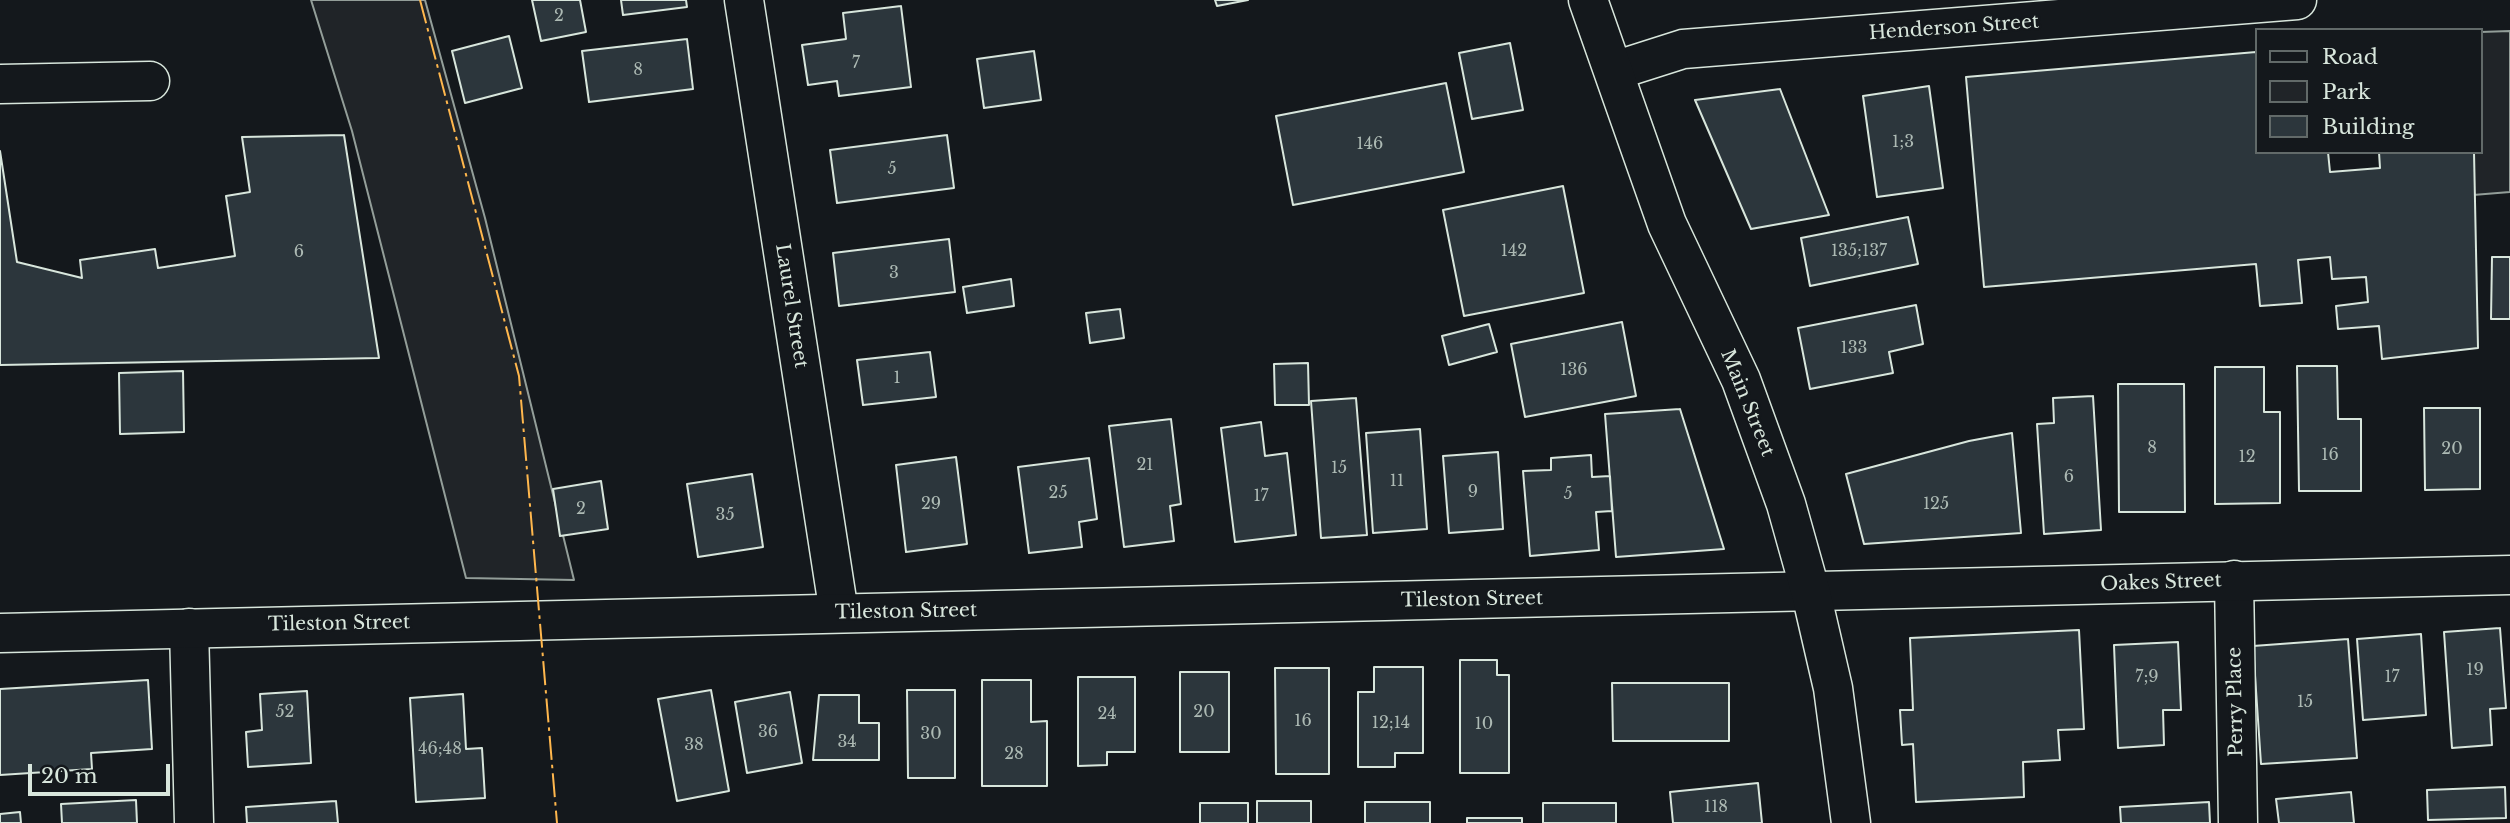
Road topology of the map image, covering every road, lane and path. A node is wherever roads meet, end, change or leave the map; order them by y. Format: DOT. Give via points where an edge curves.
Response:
graph roads {
  1 [pos="744,0"];
  2 [pos="1588,0"];
  3 [pos="2297,0"];
  4 [pos="1614,71"];
  5 [pos="150,81"];
  6 [pos="0,84"];
  7 [pos="2510,575"];
  8 [pos="2234,580"];
  9 [pos="1811,593"];
  10 [pos="839,613"];
  11 [pos="189,628"];
  12 [pos="0,633"];
  13 [pos="194,823"];
  14 [pos="1851,823"];
  15 [pos="2238,823"];
  1 -- 10 [label="main road, Laurel Street"];
  2 -- 4 [label="main road, Main Street"];
  3 -- 4 [label="main road, Henderson Street" via="1683,49"];
  4 -- 9 [label="main road, Main Street" via="1667,224 1741,380 1786,504"];
  5 -- 6 [label="main road"];
  7 -- 8 [label="main road, Oakes Street"];
  8 -- 9 [label="main road, Oakes Street"];
  8 -- 15 [label="main road, Perry Place"];
  9 -- 10 [label="main road, Tileston Street"];
  9 -- 14 [label="main road, Main Street" via="1833,688"];
  10 -- 11 [label="main road, Tileston Street"];
  11 -- 12 [label="main road, Tileston Street"];
  11 -- 13 [label="main road"];
}
